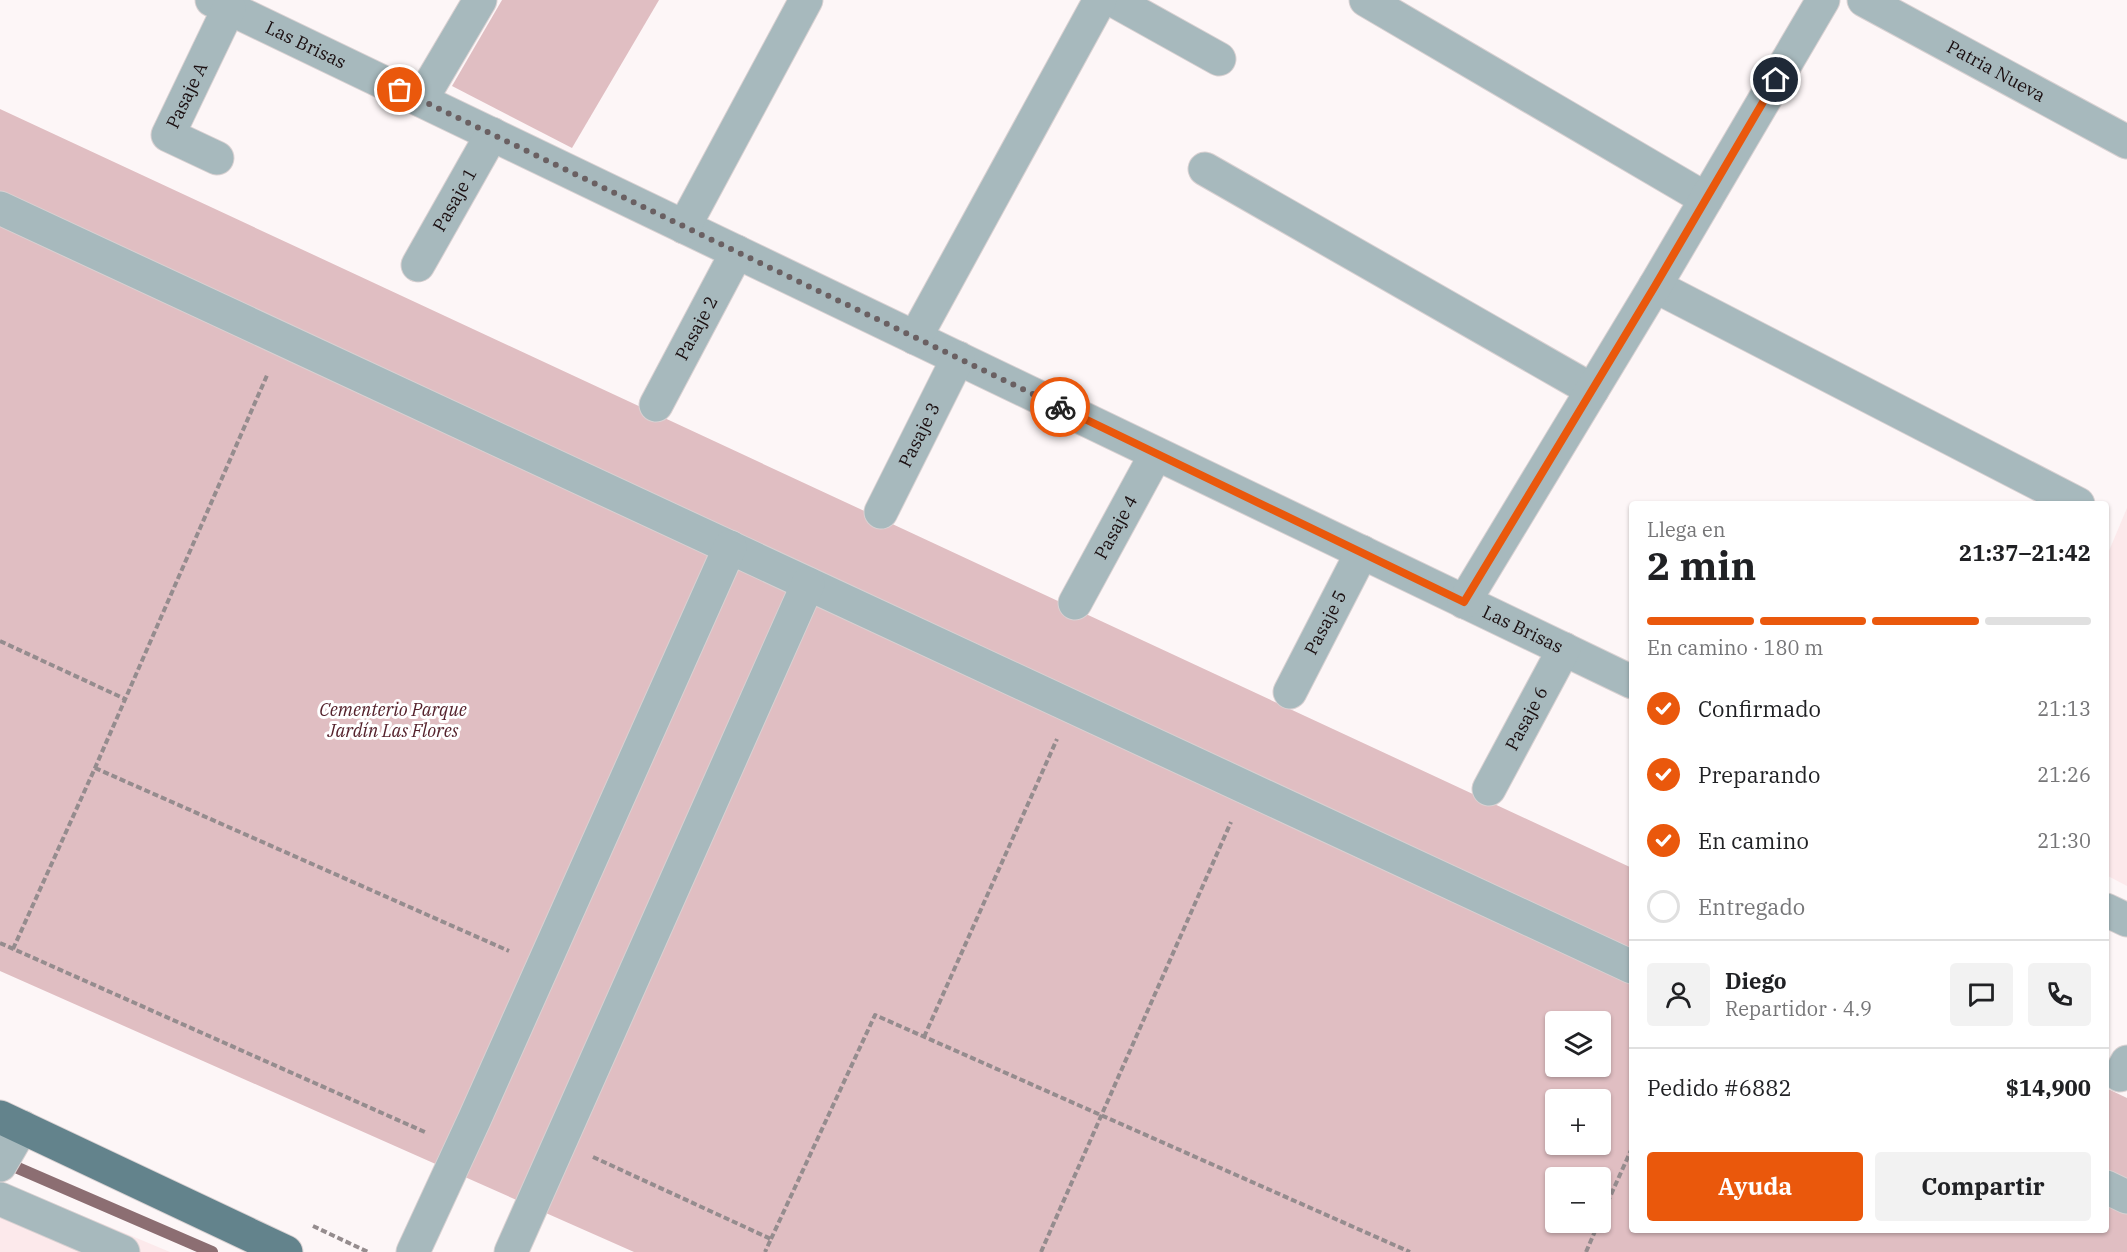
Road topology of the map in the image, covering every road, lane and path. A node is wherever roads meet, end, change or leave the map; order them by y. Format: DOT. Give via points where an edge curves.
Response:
graph roads {
  1 [pos="480,0"];
  2 [pos="806,0"];
  3 [pos="1100,0"];
  4 [pos="1113,0"];
  5 [pos="1366,0"];
  6 [pos="1823,0"];
  7 [pos="1864,0"];
  8 [pos="220,4"];
  9 [pos="1219,59"];
  10 [pos="421,100"];
  11 [pos="492,134"];
  12 [pos="2127,142"];
  13 [pos="217,159"];
  14 [pos="1205,169"];
  15 [pos="1706,199"];
  16 [pos="0,208"];
  17 [pos="684,227"];
  18 [pos="737,252"];
  19 [pos="418,265"];
  20 [pos="1655,286"];
  21 [pos="915,338"];
  22 [pos="283,339"];
  23 [pos="958,358"];
  24 [pos="1592,390"];
  25 [pos="656,405"];
  26 [pos="1156,453"];
  27 [pos="2072,501"];
  28 [pos="881,512"];
  29 [pos="730,547"];
  30 [pos="1362,552"];
  31 [pos="808,584"];
  32 [pos="1464,602"];
  33 [pos="1076,603"];
  34 [pos="0,641"];
  35 [pos="1564,649"];
  36 [pos="1629,681"];
  37 [pos="1290,692"];
  38 [pos="125,699"];
  39 [pos="1071,706"];
  40 [pos="95,768"];
  41 [pos="1246,787"];
  42 [pos="1489,789"];
  43 [pos="2109,911"];
  44 [pos="2127,920"];
  45 [pos="0,943"];
  46 [pos="13,949"];
  47 [pos="543,966"];
  48 [pos="1629,966"];
  49 [pos="924,1037"];
  50 [pos="1102,1116"];
  51 [pos="11,1122"];
  52 [pos="429,1133"];
  53 [pos="559,1142"];
  54 [pos="1629,1155"];
  55 [pos="0,1165"];
  56 [pos="2109,1188"];
  57 [pos="1611,1196"];
  58 [pos="2127,1197"];
  59 [pos="0,1199"];
  60 [pos="1595,1233"];
  61 [pos="771,1239"];
  62 [pos="123,1252"];
  63 [pos="286,1252"];
  64 [pos="413,1252"];
  65 [pos="511,1252"];
  66 [pos="765,1252"];
  67 [pos="1041,1252"];
  68 [pos="1410,1252"];
  69 [pos="1586,1252"];
  1 -- 10 [label="street"];
  2 -- 17 [label="street"];
  3 -- 21 [label="street"];
  4 -- 9 [label="street"];
  5 -- 15 [label="street"];
  6 -- 15 [label="street"];
  7 -- 12 [label="street, Patria Nueva"];
  8 -- 10 [label="street, Las Brisas"];
  8 -- 13 [label="street, Pasaje A" via="168,135"];
  10 -- 11 [label="street, Las Brisas"];
  11 -- 17 [label="street, Las Brisas"];
  11 -- 19 [label="street, Pasaje 1"];
  14 -- 24 [label="street"];
  15 -- 20 [label="street"];
  16 -- 22 [label="street"];
  17 -- 18 [label="street, Las Brisas"];
  18 -- 21 [label="street, Las Brisas"];
  18 -- 25 [label="street, Pasaje 2"];
  20 -- 24 [label="street"];
  20 -- 27 [label="street"];
  21 -- 23 [label="street, Las Brisas"];
  22 -- 29 [label="street"];
  22 -- 38 [label="path"];
  23 -- 26 [label="street, Las Brisas"];
  23 -- 28 [label="street, Pasaje 3"];
  24 -- 32 [label="street"];
  26 -- 30 [label="street, Las Brisas"];
  26 -- 33 [label="street, Pasaje 4"];
  29 -- 31 [label="street"];
  29 -- 47 [label="street"];
  30 -- 32 [label="street, Las Brisas"];
  30 -- 37 [label="street, Pasaje 5"];
  31 -- 39 [label="street"];
  31 -- 53 [label="street"];
  32 -- 35 [label="street, Las Brisas"];
  34 -- 38 [label="path"];
  35 -- 36 [label="street, Las Brisas"];
  35 -- 42 [label="street, Pasaje 6"];
  38 -- 40 [label="path"];
  39 -- 41 [label="street"];
  39 -- 49 [label="path"];
  40 -- 46 [label="path"];
  40 -- 47 [label="path"];
  41 -- 48 [label="street"];
  41 -- 50 [label="path"];
  43 -- 44 [label="street"];
  45 -- 46 [label="path"];
  46 -- 52 [label="path"];
  47 -- 64 [label="street"];
  49 -- 50 [label="path"];
  49 -- 61 [label="path" via="874,1015"];
  50 -- 67 [label="path"];
  50 -- 68 [label="path"];
  51 -- 55 [label="street"];
  51 -- 63 [label="main road"];
  53 -- 61 [label="path"];
  53 -- 65 [label="street"];
  54 -- 57 [label="path"];
  56 -- 58 [label="street"];
  59 -- 62 [label="street"];
  60 -- 69 [label="path"];
  61 -- 66 [label="path"];
}
